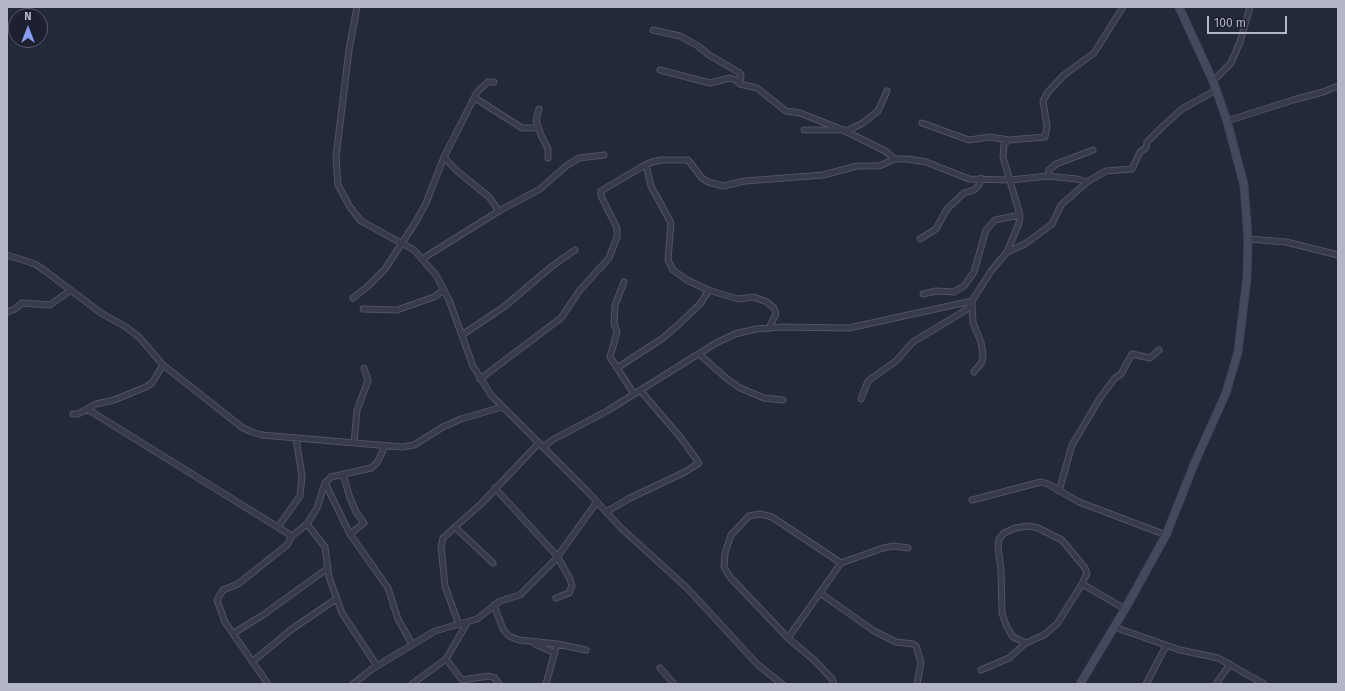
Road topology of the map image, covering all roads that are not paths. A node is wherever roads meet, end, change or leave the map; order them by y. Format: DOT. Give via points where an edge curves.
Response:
graph roads {
  1 [pos="357,7"];
  2 [pos="1123,7"];
  3 [pos="1179,7"];
  4 [pos="1250,7"];
  5 [pos="653,30"];
  6 [pos="660,70"];
  7 [pos="1213,81"];
  8 [pos="494,82"];
  9 [pos="740,84"];
  10 [pos="1338,86"];
  11 [pos="1216,90"];
  12 [pos="887,91"];
  13 [pos="474,98"];
  14 [pos="539,109"];
  15 [pos="1227,121"];
  16 [pos="922,123"];
  17 [pos="538,128"];
  18 [pos="804,130"];
  19 [pos="843,130"];
  20 [pos="1009,140"];
  21 [pos="1093,150"];
  22 [pos="604,155"];
  23 [pos="444,157"];
  24 [pos="548,158"];
  25 [pos="895,159"];
  26 [pos="646,164"];
  27 [pos="1048,176"];
  28 [pos="981,178"];
  29 [pos="1010,180"];
  30 [pos="1087,182"];
  31 [pos="499,211"];
  32 [pos="1020,215"];
  33 [pos="920,239"];
  34 [pos="1248,239"];
  35 [pos="401,243"];
  36 [pos="576,250"];
  37 [pos="1007,252"];
  38 [pos="7,255"];
  39 [pos="1338,255"];
  40 [pos="422,259"];
  41 [pos="624,282"];
  42 [pos="71,290"];
  43 [pos="444,290"];
  44 [pos="709,290"];
  45 [pos="923,294"];
  46 [pos="353,298"];
  47 [pos="972,303"];
  48 [pos="363,309"];
  49 [pos="7,312"];
  50 [pos="769,328"];
  51 [pos="462,335"];
  52 [pos="1160,350"];
  53 [pos="699,354"];
  54 [pos="163,365"];
  55 [pos="364,368"];
  56 [pos="617,368"];
  57 [pos="974,372"];
  58 [pos="480,379"];
  59 [pos="640,390"];
  60 [pos="634,394"];
  61 [pos="861,399"];
  62 [pos="783,400"];
  63 [pos="502,407"];
  64 [pos="87,409"];
  65 [pos="73,414"];
  66 [pos="296,438"];
  67 [pos="354,443"];
  68 [pos="541,445"];
  69 [pos="385,446"];
  70 [pos="343,474"];
  71 [pos="325,482"];
  72 [pos="495,488"];
  73 [pos="1059,490"];
  74 [pos="972,500"];
  75 [pos="596,503"];
  76 [pos="606,512"];
  77 [pos="307,524"];
  78 [pos="278,527"];
  79 [pos="455,527"];
  80 [pos="350,534"];
  81 [pos="1166,534"];
  82 [pos="292,536"];
  83 [pos="908,548"];
  84 [pos="557,556"];
  85 [pos="494,563"];
  86 [pos="841,563"];
  87 [pos="328,568"];
  88 [pos="1082,584"];
  89 [pos="820,593"];
  90 [pos="556,598"];
  91 [pos="336,599"];
  92 [pos="494,605"];
  93 [pos="1125,609"];
  94 [pos="468,623"];
  95 [pos="459,625"];
  96 [pos="1114,627"];
  97 [pos="234,633"];
  98 [pos="788,638"];
  99 [pos="527,641"];
  100 [pos="1026,643"];
  101 [pos="412,644"];
  102 [pos="557,644"];
  103 [pos="1166,646"];
  104 [pos="586,650"];
  105 [pos="555,653"];
  106 [pos="446,659"];
  107 [pos="252,662"];
  108 [pos="1230,664"];
  109 [pos="377,666"];
  110 [pos="660,668"];
  111 [pos="981,670"];
  112 [pos="780,683"];
  113 [pos="268,684"];
  114 [pos="353,684"];
  115 [pos="412,684"];
  116 [pos="498,684"];
  117 [pos="546,684"];
  118 [pos="674,684"];
  119 [pos="834,684"];
  120 [pos="917,684"];
  121 [pos="1080,684"];
  122 [pos="1146,684"];
  123 [pos="1216,684"];
  124 [pos="1264,684"];
  1 -- 35 [label="street" via="336,148 338,185 361,221"];
  2 -- 20 [label="street" via="1094,53 1064,75 1042,101 1047,126 1045,137"];
  3 -- 7 [label="street"];
  4 -- 7 [label="street" via="1231,63"];
  5 -- 9 [label="street" via="680,36 698,46 740,73"];
  6 -- 9 [label="street" via="710,84 730,78"];
  7 -- 11 [label="street"];
  8 -- 13 [label="street" via="482,86"];
  9 -- 19 [label="street" via="757,88 786,111 800,113"];
  10 -- 15 [label="street"];
  11 -- 15 [label="street"];
  11 -- 30 [label="street" via="1182,109 1163,126 1147,142 1146,148 1140,152 1131,170 1106,171"];
  12 -- 19 [label="street" via="878,111 849,130"];
  13 -- 17 [label="street" via="522,128"];
  13 -- 23 [label="street"];
  14 -- 17 [label="street" via="536,117"];
  15 -- 34 [label="street" via="1244,185"];
  16 -- 20 [label="street" via="969,140 990,137"];
  17 -- 24 [label="street" via="548,149"];
  18 -- 19 [label="street"];
  19 -- 25 [label="street" via="885,151"];
  20 -- 29 [label="street" via="1004,144 1003,157"];
  21 -- 27 [label="street" via="1056,164 1049,170"];
  22 -- 31 [label="street" via="579,158 540,189"];
  23 -- 31 [label="street" via="488,197"];
  23 -- 35 [label="street" via="416,223"];
  25 -- 26 [label="street" via="879,166 857,166 823,175 745,181 723,186 702,178 688,160 661,160"];
  25 -- 28 [label="street" via="926,162 963,178"];
  26 -- 44 [label="street" via="651,186 671,223 668,260 673,270"];
  26 -- 58 [label="street" via="601,191 617,228 617,237 609,258 580,290 561,318"];
  27 -- 29 [label="street"];
  27 -- 30 [label="street"];
  28 -- 29 [label="street"];
  28 -- 33 [label="street" via="974,190 964,193 947,209 936,229"];
  29 -- 32 [label="street"];
  30 -- 37 [label="street" via="1061,205 1052,224 1025,244"];
  31 -- 40 [label="street"];
  32 -- 37 [label="street"];
  32 -- 45 [label="street" via="995,220 986,230 974,272 964,286 954,292 936,291"];
  34 -- 39 [label="street" via="1286,242"];
  34 -- 81 [label="street" via="1246,288 1238,352 1226,393"];
  35 -- 40 [label="street" via="414,250"];
  35 -- 46 [label="street" via="380,275"];
  36 -- 51 [label="street" via="546,271 505,306"];
  37 -- 47 [label="street" via="991,271"];
  38 -- 42 [label="street" via="35,264"];
  40 -- 43 [label="street" via="436,275"];
  41 -- 56 [label="street" via="615,305 614,324 617,332 610,353"];
  42 -- 49 [label="street" via="50,305 22,303"];
  42 -- 54 [label="street" via="139,337"];
  43 -- 48 [label="street" via="434,297 397,310"];
  43 -- 51 [label="street"];
  44 -- 50 [label="street" via="738,300 754,297 767,302 776,314"];
  44 -- 56 [label="street" via="700,304 678,325"];
  47 -- 50 [label="street" via="849,328"];
  47 -- 57 [label="street" via="973,323 983,355 982,362"];
  47 -- 61 [label="street" via="966,310 913,342 896,361 868,381"];
  50 -- 53 [label="street" via="735,334"];
  51 -- 58 [label="street"];
  52 -- 73 [label="street" via="1150,358 1132,354 1121,374 1100,398 1072,445"];
  53 -- 59 [label="street"];
  53 -- 62 [label="street" via="740,388 764,398"];
  54 -- 64 [label="street" via="152,383 146,387"];
  54 -- 66 [label="street" via="243,428 262,435"];
  55 -- 67 [label="street" via="368,381 357,410"];
  56 -- 60 [label="street"];
  58 -- 63 [label="street"];
  59 -- 60 [label="street"];
  59 -- 76 [label="street" via="699,463"];
  60 -- 68 [label="street" via="582,425"];
  63 -- 68 [label="street"];
  63 -- 69 [label="street" via="461,419 414,445"];
  64 -- 65 [label="street"];
  64 -- 78 [label="street"];
  66 -- 67 [label="street"];
  66 -- 78 [label="street" via="302,476 300,496"];
  67 -- 69 [label="street"];
  68 -- 72 [label="street"];
  68 -- 75 [label="street"];
  69 -- 70 [label="street" via="374,466 367,470"];
  70 -- 71 [label="street" via="331,477"];
  70 -- 80 [label="street" via="350,498 364,523"];
  71 -- 77 [label="street" via="317,508"];
  71 -- 80 [label="street"];
  72 -- 79 [label="street"];
  72 -- 84 [label="street"];
  73 -- 74 [label="street" via="1042,482"];
  73 -- 81 [label="street" via="1079,502"];
  75 -- 76 [label="street"];
  75 -- 84 [label="street"];
  76 -- 112 [label="street" via="687,588 758,665"];
  77 -- 82 [label="street"];
  77 -- 87 [label="street" via="325,547"];
  78 -- 82 [label="street"];
  79 -- 85 [label="street"];
  79 -- 95 [label="street" via="443,538 441,546 448,596"];
  80 -- 101 [label="street" via="388,588 398,619"];
  81 -- 93 [label="street"];
  82 -- 97 [label="street" via="287,545 238,584 223,590 219,596 217,600 225,622"];
  83 -- 86 [label="street" via="883,548"];
  84 -- 90 [label="street" via="572,586 570,593"];
  84 -- 92 [label="street" via="520,595"];
  86 -- 89 [label="street"];
  86 -- 98 [label="street" via="772,517 760,514 749,516 736,529 727,543 724,567 733,581"];
  87 -- 91 [label="street"];
  87 -- 97 [label="street" via="264,615"];
  88 -- 93 [label="street"];
  88 -- 100 [label="street" via="1057,624 1044,635"];
  88 -- 100 [label="street" via="1087,573 1085,568 1062,540 1028,526 1004,533 999,539 998,546 1002,613 1013,637"];
  89 -- 98 [label="street"];
  89 -- 120 [label="street" via="874,631 896,642 916,646 921,662"];
  91 -- 107 [label="street" via="292,629"];
  91 -- 109 [label="street" via="349,625"];
  92 -- 94 [label="street"];
  92 -- 99 [label="street" via="509,636"];
  93 -- 96 [label="street"];
  94 -- 95 [label="street"];
  94 -- 106 [label="street"];
  95 -- 101 [label="street" via="435,631"];
  96 -- 103 [label="street"];
  96 -- 121 [label="street"];
  97 -- 107 [label="street"];
  98 -- 119 [label="street" via="832,678"];
  99 -- 102 [label="street"];
  99 -- 105 [label="street"];
  100 -- 111 [label="street" via="1009,658"];
  101 -- 109 [label="street"];
  102 -- 104 [label="street"];
  102 -- 105 [label="street"];
  103 -- 108 [label="street" via="1218,658"];
  103 -- 122 [label="street"];
  105 -- 117 [label="street"];
  106 -- 115 [label="street"];
  106 -- 116 [label="street" via="462,680 489,676"];
  107 -- 113 [label="street"];
  108 -- 123 [label="street"];
  108 -- 124 [label="street"];
  109 -- 114 [label="street"];
  110 -- 118 [label="street"];
}
